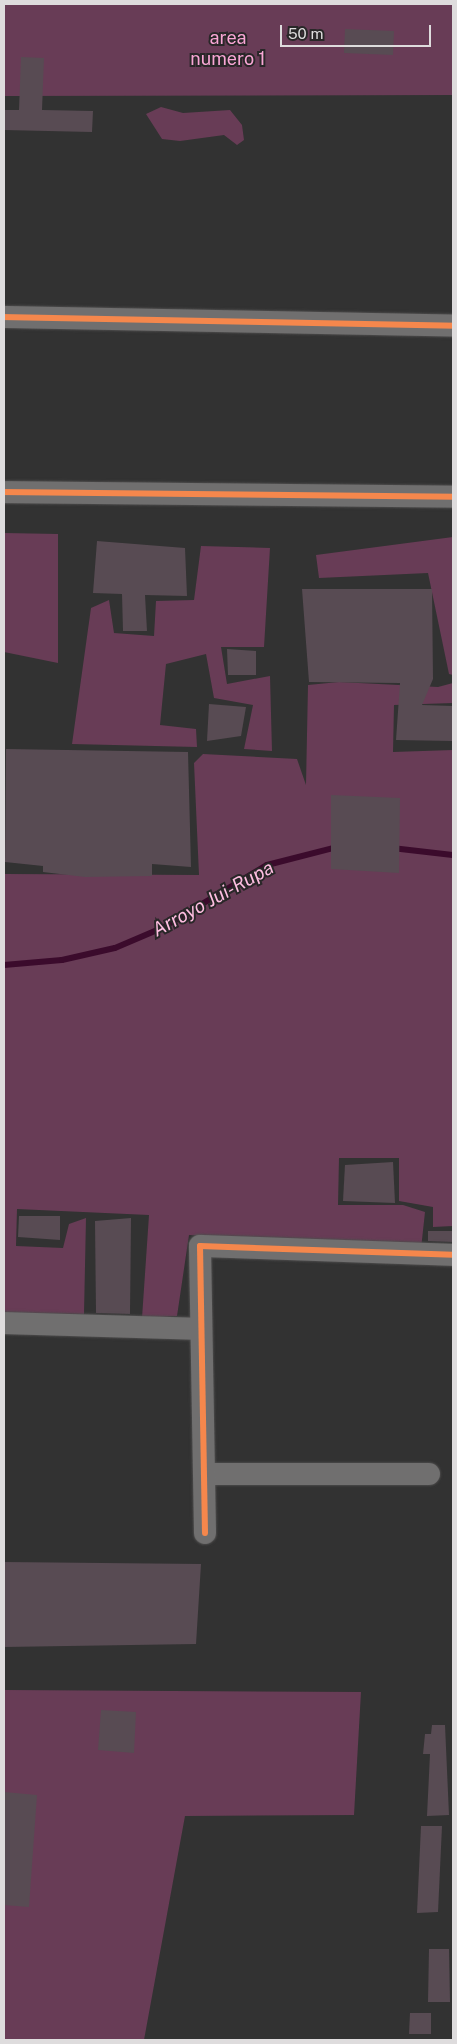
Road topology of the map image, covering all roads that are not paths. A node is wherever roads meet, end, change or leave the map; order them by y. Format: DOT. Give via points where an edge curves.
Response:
graph roads {
  1 [pos="4,317"];
  2 [pos="453,326"];
  3 [pos="4,492"];
  4 [pos="453,496"];
  5 [pos="453,1255"];
  6 [pos="4,1323"];
  7 [pos="201,1329"];
  8 [pos="204,1474"];
  9 [pos="429,1474"];
  10 [pos="205,1533"];
  1 -- 2 [label="street"];
  3 -- 4 [label="street"];
  5 -- 7 [label="street" via="200,1246"];
  6 -- 7 [label="street"];
  7 -- 8 [label="street"];
  8 -- 9 [label="street"];
  8 -- 10 [label="street"];
}
